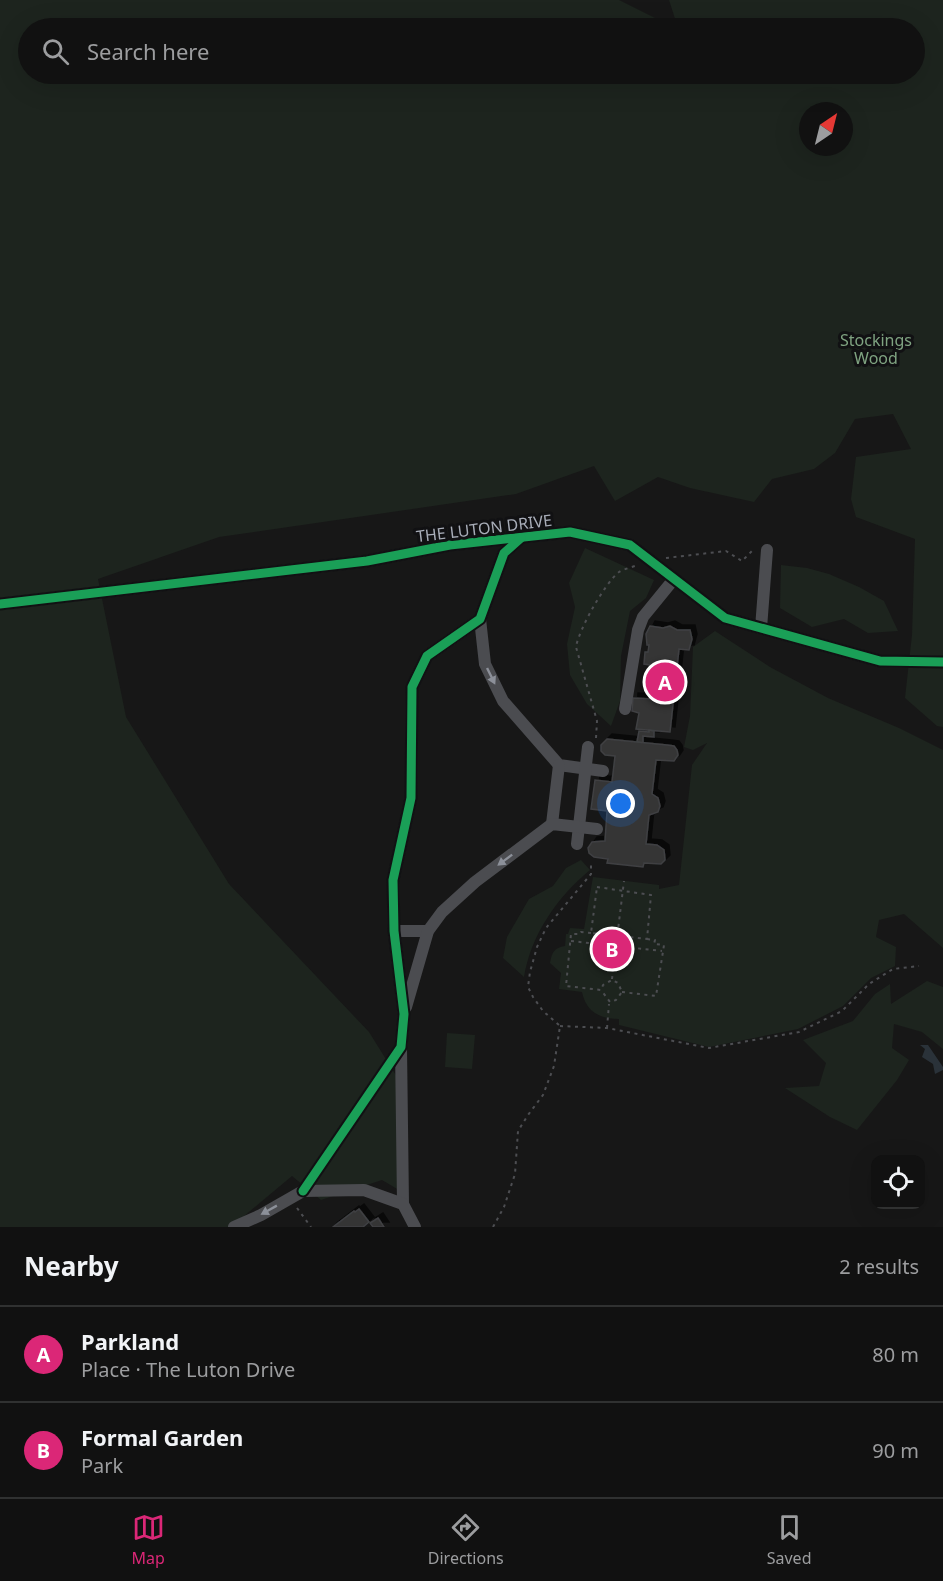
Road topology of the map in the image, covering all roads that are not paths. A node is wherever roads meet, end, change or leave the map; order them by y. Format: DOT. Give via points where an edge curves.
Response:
graph roads {
  1 [pos="521,537"];
  2 [pos="767,550"];
  3 [pos="674,579"];
  4 [pos="0,604"];
  5 [pos="480,619"];
  6 [pos="761,628"];
  7 [pos="943,662"];
  8 [pos="626,709"];
  9 [pos="588,747"];
  10 [pos="560,765"];
  11 [pos="585,768"];
  12 [pos="603,771"];
  13 [pos="552,824"];
  14 [pos="579,827"];
  15 [pos="597,829"];
  16 [pos="577,844"];
  17 [pos="428,930"];
  18 [pos="394,931"];
  19 [pos="404,1014"];
  20 [pos="401,1047"];
  21 [pos="303,1191"];
  22 [pos="403,1204"];
  23 [pos="234,1227"];
  24 [pos="416,1227"];
  1 -- 3 [label="street, THE LUTON DRIVE" via="570,532 630,545"];
  1 -- 4 [label="street, THE LUTON DRIVE" via="450,545 368,561"];
  1 -- 5 [label="street" via="504,553"];
  2 -- 6 [label="street"];
  3 -- 6 [label="street, THE LUTON DRIVE" via="725,618"];
  3 -- 8 [label="street" via="643,617 636,637"];
  5 -- 10 [label="street, one-way" via="485,664 503,701"];
  5 -- 18 [label="street" via="427,656 412,687 411,798 393,880"];
  6 -- 7 [label="street, THE LUTON DRIVE" via="880,661"];
  9 -- 11 [label="street"];
  10 -- 11 [label="street"];
  10 -- 13 [label="street"];
  11 -- 12 [label="street"];
  11 -- 14 [label="street"];
  13 -- 14 [label="street"];
  13 -- 17 [label="street, one-way" via="475,882"];
  14 -- 15 [label="street"];
  14 -- 16 [label="street"];
  17 -- 18 [label="street"];
  17 -- 19 [label="street"];
  18 -- 19 [label="street"];
  19 -- 20 [label="street"];
  20 -- 21 [label="street"];
  20 -- 22 [label="street"];
  21 -- 22 [label="street" via="364,1190"];
  21 -- 23 [label="street, one-way"];
  22 -- 24 [label="street"];
}
